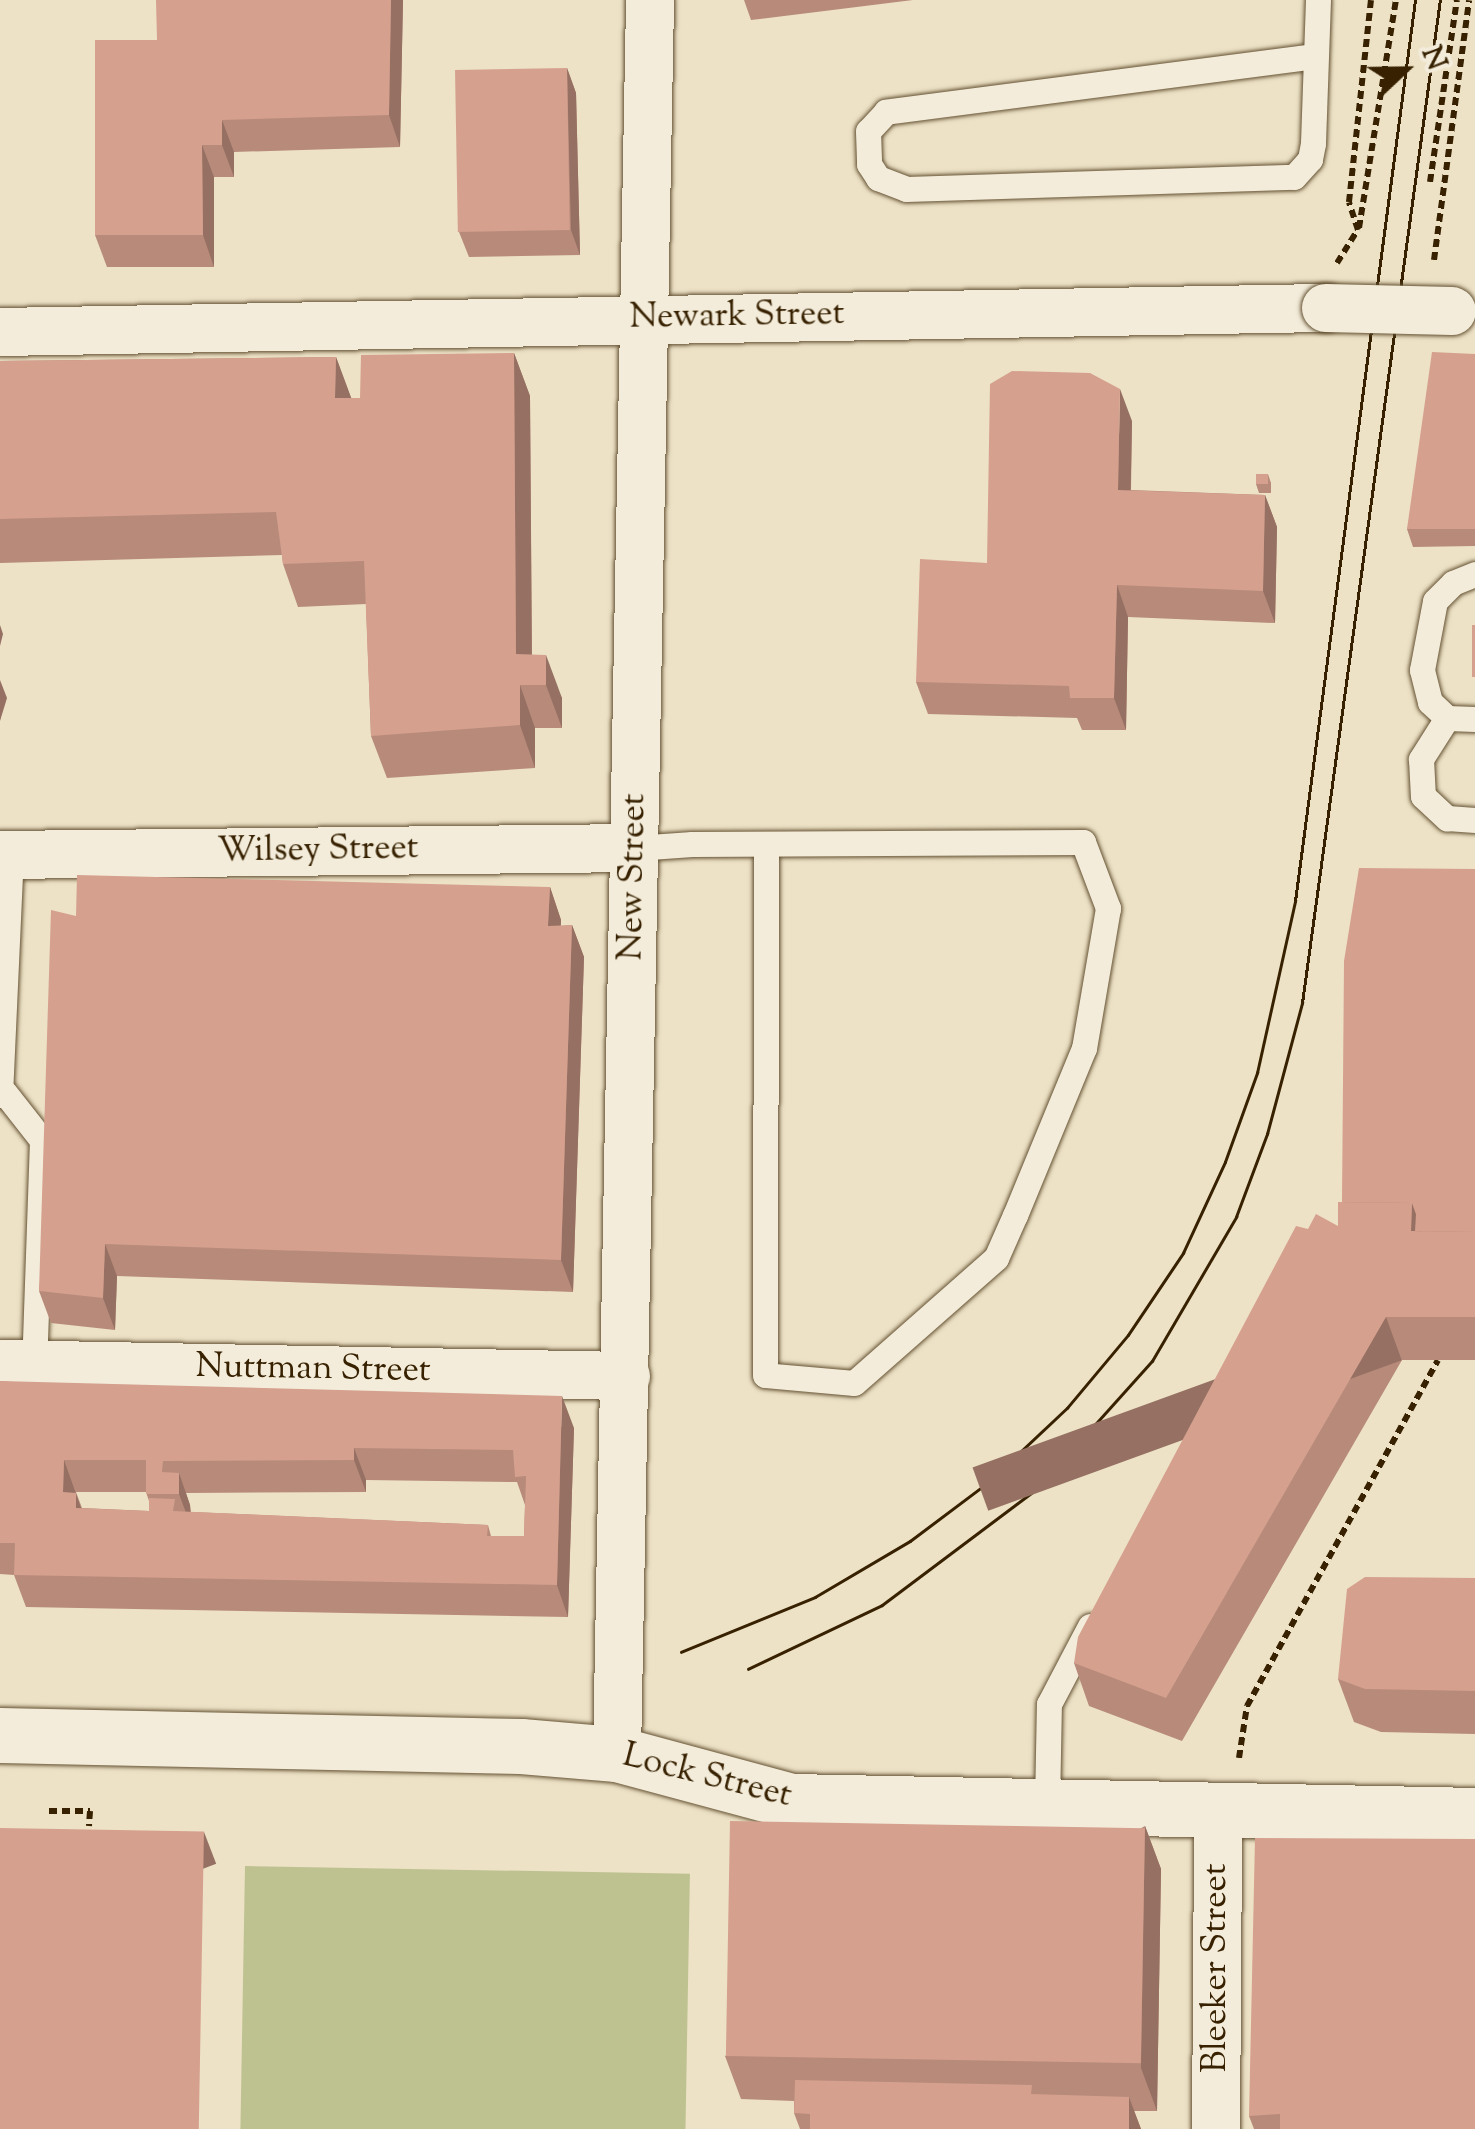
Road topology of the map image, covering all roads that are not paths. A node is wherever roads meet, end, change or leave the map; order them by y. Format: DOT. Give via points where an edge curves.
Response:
graph roads {
  1 [pos="650,0"];
  2 [pos="1318,0"];
  3 [pos="1315,56"];
  4 [pos="1464,311"];
  5 [pos="641,319"];
  6 [pos="0,332"];
  7 [pos="1475,574"];
  8 [pos="1447,718"];
  9 [pos="1475,719"];
  10 [pos="1475,820"];
  11 [pos="766,844"];
  12 [pos="635,848"];
  13 [pos="6,855"];
  14 [pos="3,970"];
  15 [pos="2,1094"];
  16 [pos="17,1364"];
  17 [pos="626,1376"];
  18 [pos="1099,1609"];
  19 [pos="0,1735"];
  20 [pos="617,1754"];
  21 [pos="1047,1806"];
  22 [pos="1218,1808"];
  23 [pos="1475,1815"];
  24 [pos="1216,2129"];
  1 -- 5 [label="street, New Street"];
  2 -- 3 [label="lane"];
  3 -- 3 [label="lane" via="886,112 868,130 869,164 878,178 906,188 1284,180 1310,159"];
  4 -- 5 [label="street, Newark Street, bridge"];
  5 -- 6 [label="street, Newark Street"];
  5 -- 12 [label="street, New Street"];
  7 -- 8 [label="lane" via="1453,582 1428,616 1424,686"];
  8 -- 9 [label="lane"];
  8 -- 10 [label="lane" via="1421,759 1422,796 1447,818"];
  11 -- 11 [label="lane" via="1084,842 1108,908 1084,1048 996,1258 854,1383 764,1375"];
  11 -- 12 [label="lane"];
  12 -- 13 [label="street, Wilsey Street"];
  12 -- 17 [label="street, New Street"];
  13 -- 14 [label="lane"];
  14 -- 15 [label="lane"];
  15 -- 16 [label="lane" via="42,1140"];
  16 -- 17 [label="street, Nuttman Street"];
  17 -- 20 [label="street, New Street"];
  18 -- 21 [label="lane" via="1048,1704"];
  19 -- 20 [label="main road, Lock Street" via="521,1746"];
  20 -- 21 [label="main road, Lock Street" via="791,1801"];
  21 -- 22 [label="main road, Lock Street"];
  22 -- 23 [label="main road, Lock Street"];
  22 -- 24 [label="street, Bleeker Street"];
}
